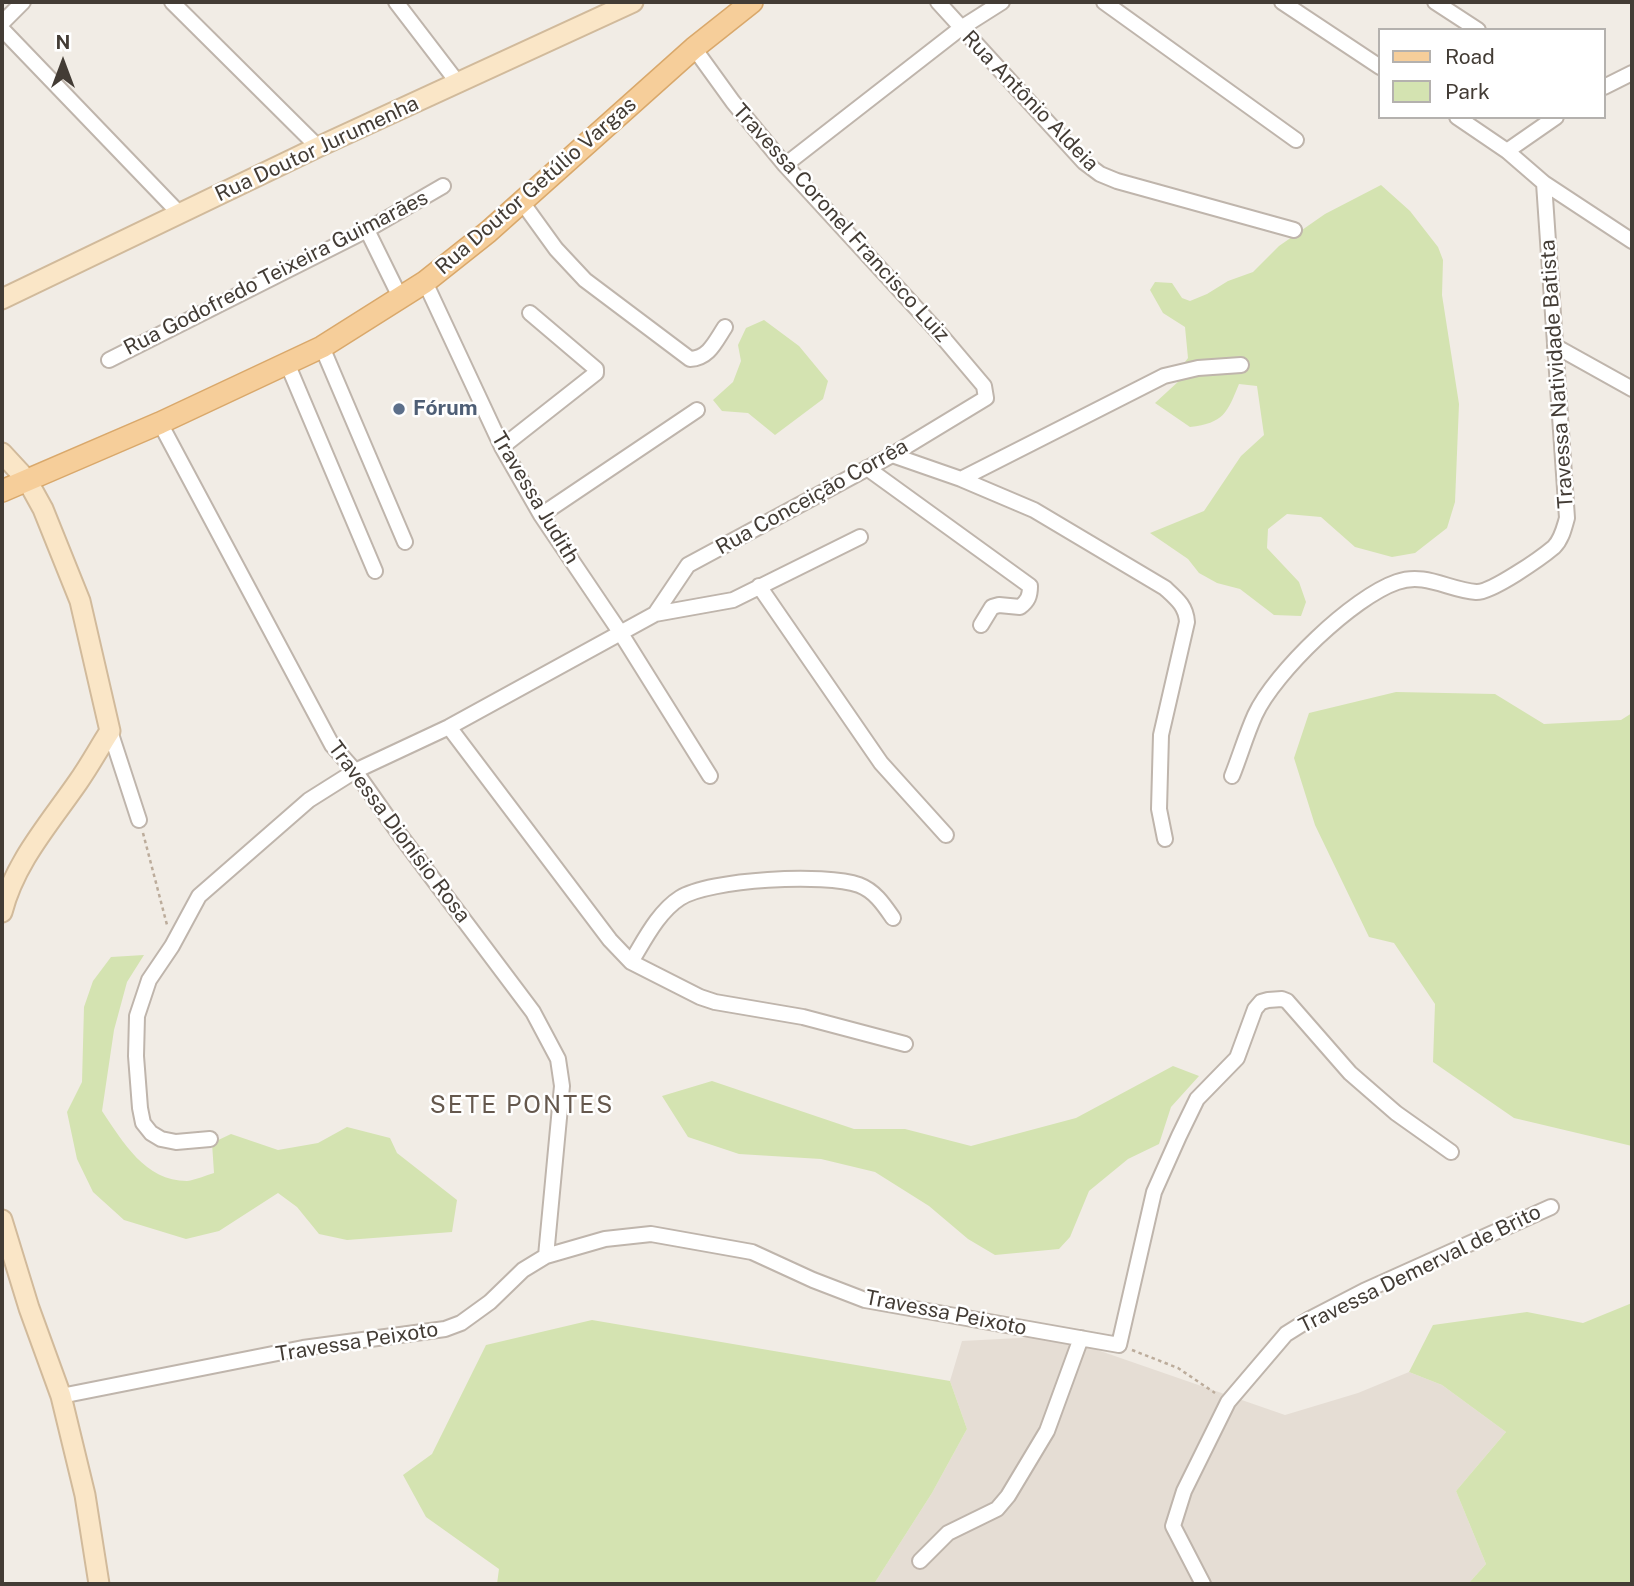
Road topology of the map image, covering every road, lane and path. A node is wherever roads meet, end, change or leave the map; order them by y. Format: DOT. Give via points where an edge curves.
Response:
graph roads {
  1 [pos="23,2"];
  2 [pos="172,2"];
  3 [pos="396,2"];
  4 [pos="633,2"];
  5 [pos="938,2"];
  6 [pos="1002,2"];
  7 [pos="1104,2"];
  8 [pos="1282,2"];
  9 [pos="1435,2"];
  10 [pos="745,4"];
  11 [pos="2,23"];
  12 [pos="961,28"];
  13 [pos="1475,28"];
  14 [pos="2,29"];
  15 [pos="694,48"];
  16 [pos="1378,66"];
  17 [pos="1632,73"];
  18 [pos="458,83"];
  19 [pos="1606,87"];
  20 [pos="1460,119"];
  21 [pos="1553,119"];
  22 [pos="1296,140"];
  23 [pos="318,147"];
  24 [pos="1507,151"];
  25 [pos="785,165"];
  26 [pos="1544,183"];
  27 [pos="443,186"];
  28 [pos="522,202"];
  29 [pos="179,212"];
  30 [pos="367,230"];
  31 [pos="1294,230"];
  32 [pos="1632,241"];
  33 [pos="425,282"];
  34 [pos="400,297"];
  35 [pos="2,299"];
  36 [pos="530,313"];
  37 [pos="725,327"];
  38 [pos="1555,346"];
  39 [pos="321,347"];
  40 [pos="109,360"];
  41 [pos="287,363"];
  42 [pos="1241,365"];
  43 [pos="1632,389"];
  44 [pos="986,398"];
  45 [pos="697,410"];
  46 [pos="160,423"];
  47 [pos="502,447"];
  48 [pos="2,453"];
  49 [pos="892,454"];
  50 [pos="867,468"];
  51 [pos="961,479"];
  52 [pos="27,481"];
  53 [pos="2,491"];
  54 [pos="541,515"];
  55 [pos="860,537"];
  56 [pos="405,542"];
  57 [pos="375,571"];
  58 [pos="759,586"];
  59 [pos="655,614"];
  60 [pos="981,625"];
  61 [pos="620,632"];
  62 [pos="449,727"];
  63 [pos="110,731"];
  64 [pos="355,771"];
  65 [pos="709,776"];
  66 [pos="1232,776"];
  67 [pos="139,820"];
  68 [pos="946,835"];
  69 [pos="1165,839"];
  70 [pos="3,898"];
  71 [pos="893,918"];
  72 [pos="172,946"];
  73 [pos="631,962"];
  74 [pos="905,1044"];
  75 [pos="210,1139"];
  76 [pos="1451,1152"];
  77 [pos="1551,1207"];
  78 [pos="2,1220"];
  79 [pos="546,1256"];
  80 [pos="1081,1338"];
  81 [pos="1119,1345"];
  82 [pos="61,1395"];
  83 [pos="1228,1402"];
  84 [pos="920,1561"];
  85 [pos="99,1584"];
  86 [pos="1203,1584"];
  1 -- 11 [label="street"];
  2 -- 23 [label="street"];
  3 -- 18 [label="street"];
  4 -- 18 [label="street, Rua Doutor Jurumenha"];
  5 -- 12 [label="street, Rua Antônio Aldeia"];
  6 -- 12 [label="street"];
  7 -- 22 [label="street"];
  8 -- 16 [label="street"];
  9 -- 13 [label="street"];
  10 -- 15 [label="main road, Rua Doutor Getúlio Vargas"];
  12 -- 25 [label="street"];
  12 -- 31 [label="street, Rua Antônio Aldeia" via="1100,174"];
  14 -- 29 [label="street"];
  15 -- 25 [label="street, Travessa Coronel Francisco Luiz"];
  15 -- 28 [label="main road, Rua Doutor Getúlio Vargas"];
  17 -- 19 [label="street"];
  18 -- 23 [label="street, Rua Doutor Jurumenha"];
  20 -- 24 [label="street"];
  21 -- 24 [label="street"];
  23 -- 29 [label="street, Rua Doutor Jurumenha"];
  24 -- 26 [label="street"];
  25 -- 44 [label="street, Travessa Coronel Francisco Luiz" via="940,334 984,386"];
  26 -- 32 [label="street"];
  26 -- 38 [label="street, Travessa Natividade Batista"];
  27 -- 30 [label="street, Rua Godofredo Teixeira Guimarães"];
  28 -- 33 [label="main road, Rua Doutor Getúlio Vargas"];
  28 -- 37 [label="street" via="585,281 690,359 707,355"];
  29 -- 35 [label="street, Rua Doutor Jurumenha"];
  30 -- 34 [label="street"];
  30 -- 40 [label="street, Rua Godofredo Teixeira Guimarães"];
  33 -- 34 [label="main road, Rua Doutor Getúlio Vargas"];
  33 -- 47 [label="street, Travessa Judith"];
  34 -- 39 [label="main road, Rua Doutor Getúlio Vargas"];
  36 -- 47 [label="street" via="596,373"];
  38 -- 43 [label="street"];
  38 -- 66 [label="street, Travessa Natividade Batista" via="1567,518 1555,546 1501,584 1480,592 1401,580 1373,594 1301,653 1276,682 1255,714"];
  39 -- 41 [label="main road, Rua Doutor Getúlio Vargas"];
  39 -- 56 [label="street"];
  41 -- 46 [label="main road, Rua Doutor Getúlio Vargas"];
  41 -- 57 [label="street"];
  42 -- 51 [label="street" via="1164,376"];
  44 -- 49 [label="street, Rua Conceição Corrêa"];
  45 -- 54 [label="street"];
  46 -- 52 [label="main road, Rua Doutor Getúlio Vargas"];
  46 -- 64 [label="street, Travessa Dionísio Rosa" via="332,745"];
  47 -- 54 [label="street, Travessa Judith"];
  48 -- 52 [label="street"];
  49 -- 50 [label="street, Rua Conceição Corrêa"];
  49 -- 51 [label="street"];
  50 -- 59 [label="street, Rua Conceição Corrêa" via="688,565"];
  50 -- 60 [label="street" via="1030,586 1030,596 1020,607 992,607"];
  51 -- 69 [label="street" via="1046,517 1165,588 1187,612 1161,735 1159,808"];
  52 -- 53 [label="main road, Rua Doutor Getúlio Vargas"];
  52 -- 63 [label="street" via="80,601"];
  54 -- 61 [label="street, Travessa Judith"];
  55 -- 58 [label="street, Rua Conceição Corrêa"];
  58 -- 59 [label="street, Rua Conceição Corrêa" via="733,600"];
  58 -- 68 [label="street" via="881,763"];
  59 -- 61 [label="street, Rua Conceição Corrêa"];
  61 -- 62 [label="street, Rua Conceição Corrêa"];
  61 -- 65 [label="street, Travessa Judith"];
  62 -- 64 [label="street, Rua Conceição Corrêa"];
  62 -- 73 [label="street"];
  63 -- 67 [label="street"];
  63 -- 70 [label="street" via="31,846"];
  64 -- 72 [label="street, Rua Conceição Corrêa" via="309,800 199,896"];
  64 -- 79 [label="street, Travessa Dionísio Rosa" via="533,1012 558,1059 562,1086"];
  67 -- 72 [label="path"];
  71 -- 73 [label="street" via="872,892 839,880 720,884 678,899"];
  72 -- 75 [label="street, Rua Conceição Corrêa" via="149,980 137,1016 140,1108 143,1123 161,1139"];
  73 -- 74 [label="street" via="715,1002 803,1017"];
  76 -- 81 [label="street" via="1396,1114 1350,1073 1287,1002 1261,1002 1237,1058 1197,1099 1154,1192"];
  77 -- 83 [label="street, Travessa Demerval de Brito" via="1310,1319 1286,1334"];
  78 -- 82 [label="street"];
  79 -- 80 [label="street, Travessa Peixoto" via="605,1239 652,1234 752,1252 865,1300"];
  79 -- 82 [label="street, Travessa Peixoto" via="523,1270 481,1309 445,1329 303,1348"];
  80 -- 81 [label="street, Travessa Peixoto"];
  80 -- 84 [label="street" via="1047,1431 1008,1496 997,1509 948,1533"];
  81 -- 83 [label="path" via="1178,1368"];
  82 -- 85 [label="street" via="85,1495"];
  83 -- 86 [label="street, Travessa Demerval de Brito" via="1184,1491 1173,1526"];
}
